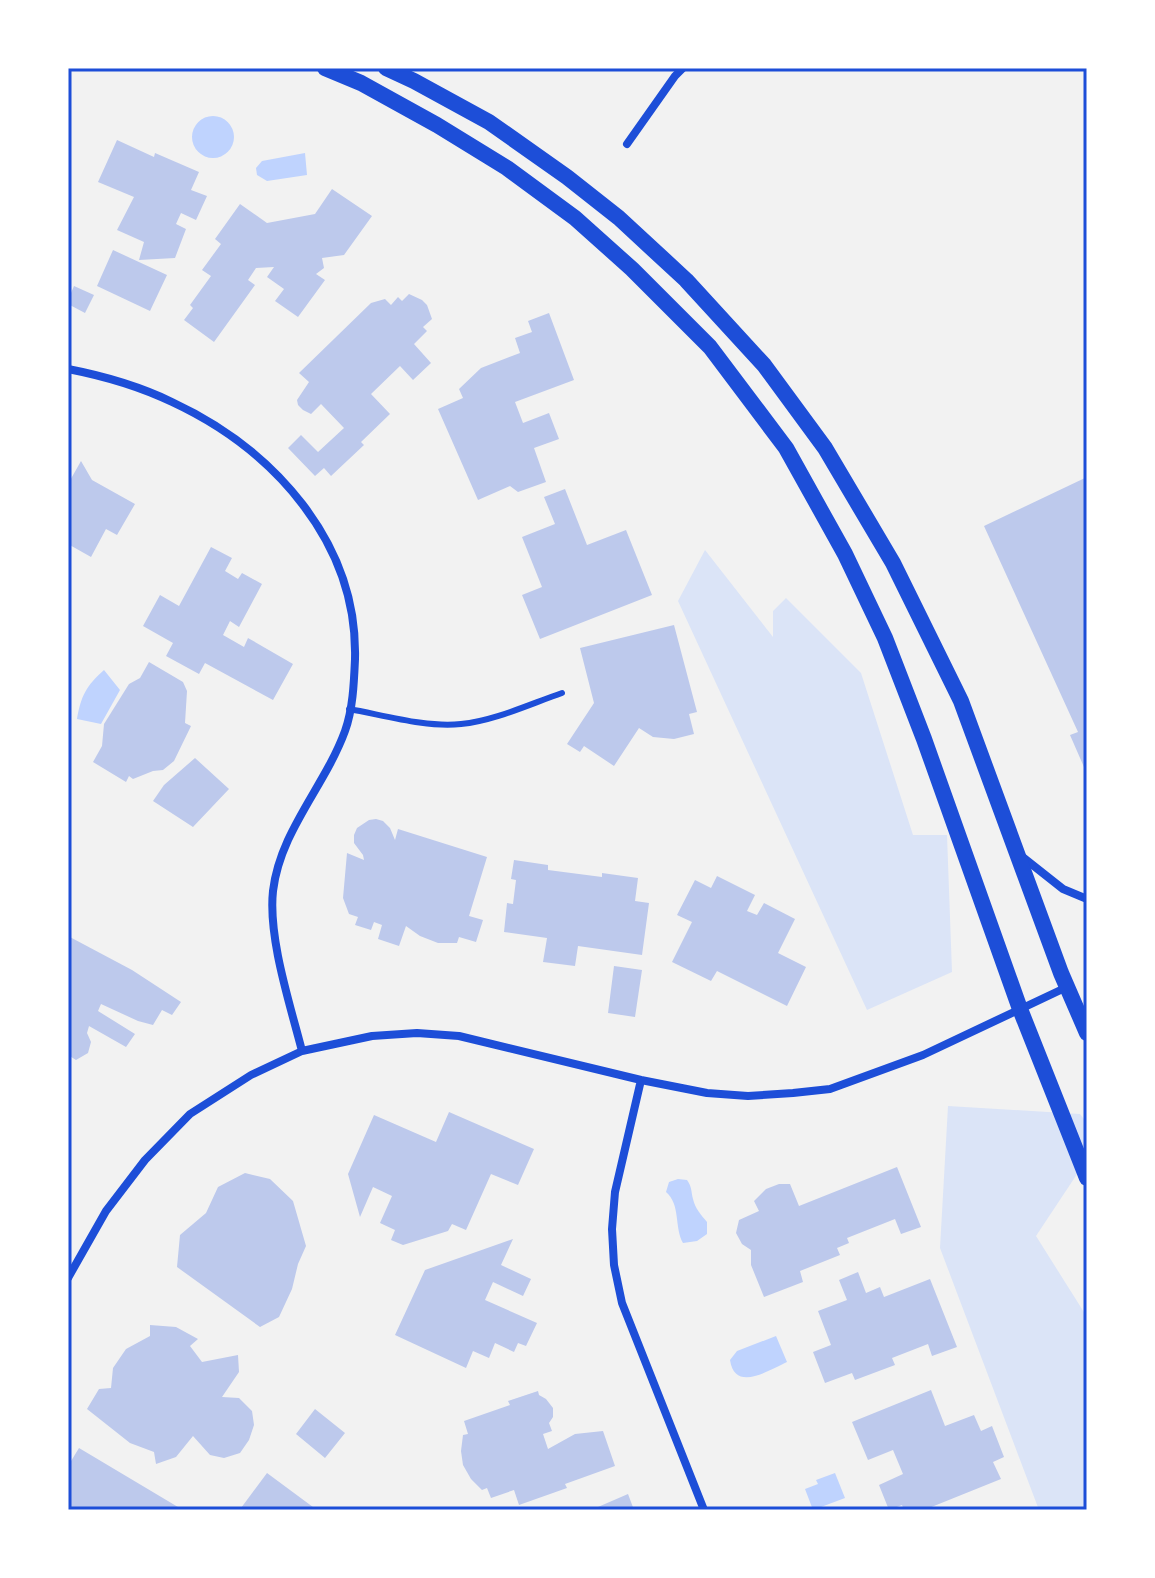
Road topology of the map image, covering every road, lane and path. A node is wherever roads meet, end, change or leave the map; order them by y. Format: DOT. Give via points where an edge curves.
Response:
graph roads {
  1 [pos="325,68"];
  2 [pos="386,68"];
  3 [pos="683,68"];
  4 [pos="627,144"];
  5 [pos="68,369"];
  6 [pos="562,693"];
  7 [pos="349,709"];
  8 [pos="1017,852"];
  9 [pos="1087,899"];
  10 [pos="1067,987"];
  11 [pos="1020,1009"];
  12 [pos="1087,1033"];
  13 [pos="302,1051"];
  14 [pos="641,1080"];
  15 [pos="1087,1178"];
  16 [pos="68,1278"];
  17 [pos="704,1510"];
  1 -- 11 [label="main road" via="437,125 575,218 710,347 753,403 794,461 885,638"];
  2 -- 8 [label="main road" via="489,122 567,177 686,280 764,365 825,448 893,563 961,701"];
  3 -- 4 [label="street"];
  5 -- 7 [label="street" via="112,378 170,400 243,445 286,485 326,538 349,597 355,641"];
  6 -- 7 [label="lane" via="461,724"];
  7 -- 13 [label="street" via="335,754 283,850 273,891 276,944"];
  8 -- 9 [label="street" via="1063,889"];
  8 -- 10 [label="main road"];
  10 -- 11 [label="street"];
  10 -- 12 [label="main road"];
  11 -- 14 [label="street" via="923,1055 830,1089 748,1096"];
  11 -- 15 [label="main road"];
  13 -- 14 [label="street" via="372,1036 459,1036"];
  13 -- 16 [label="street" via="251,1075 190,1114 106,1211"];
  14 -- 17 [label="street" via="615,1192 614,1265 627,1317"];
}
